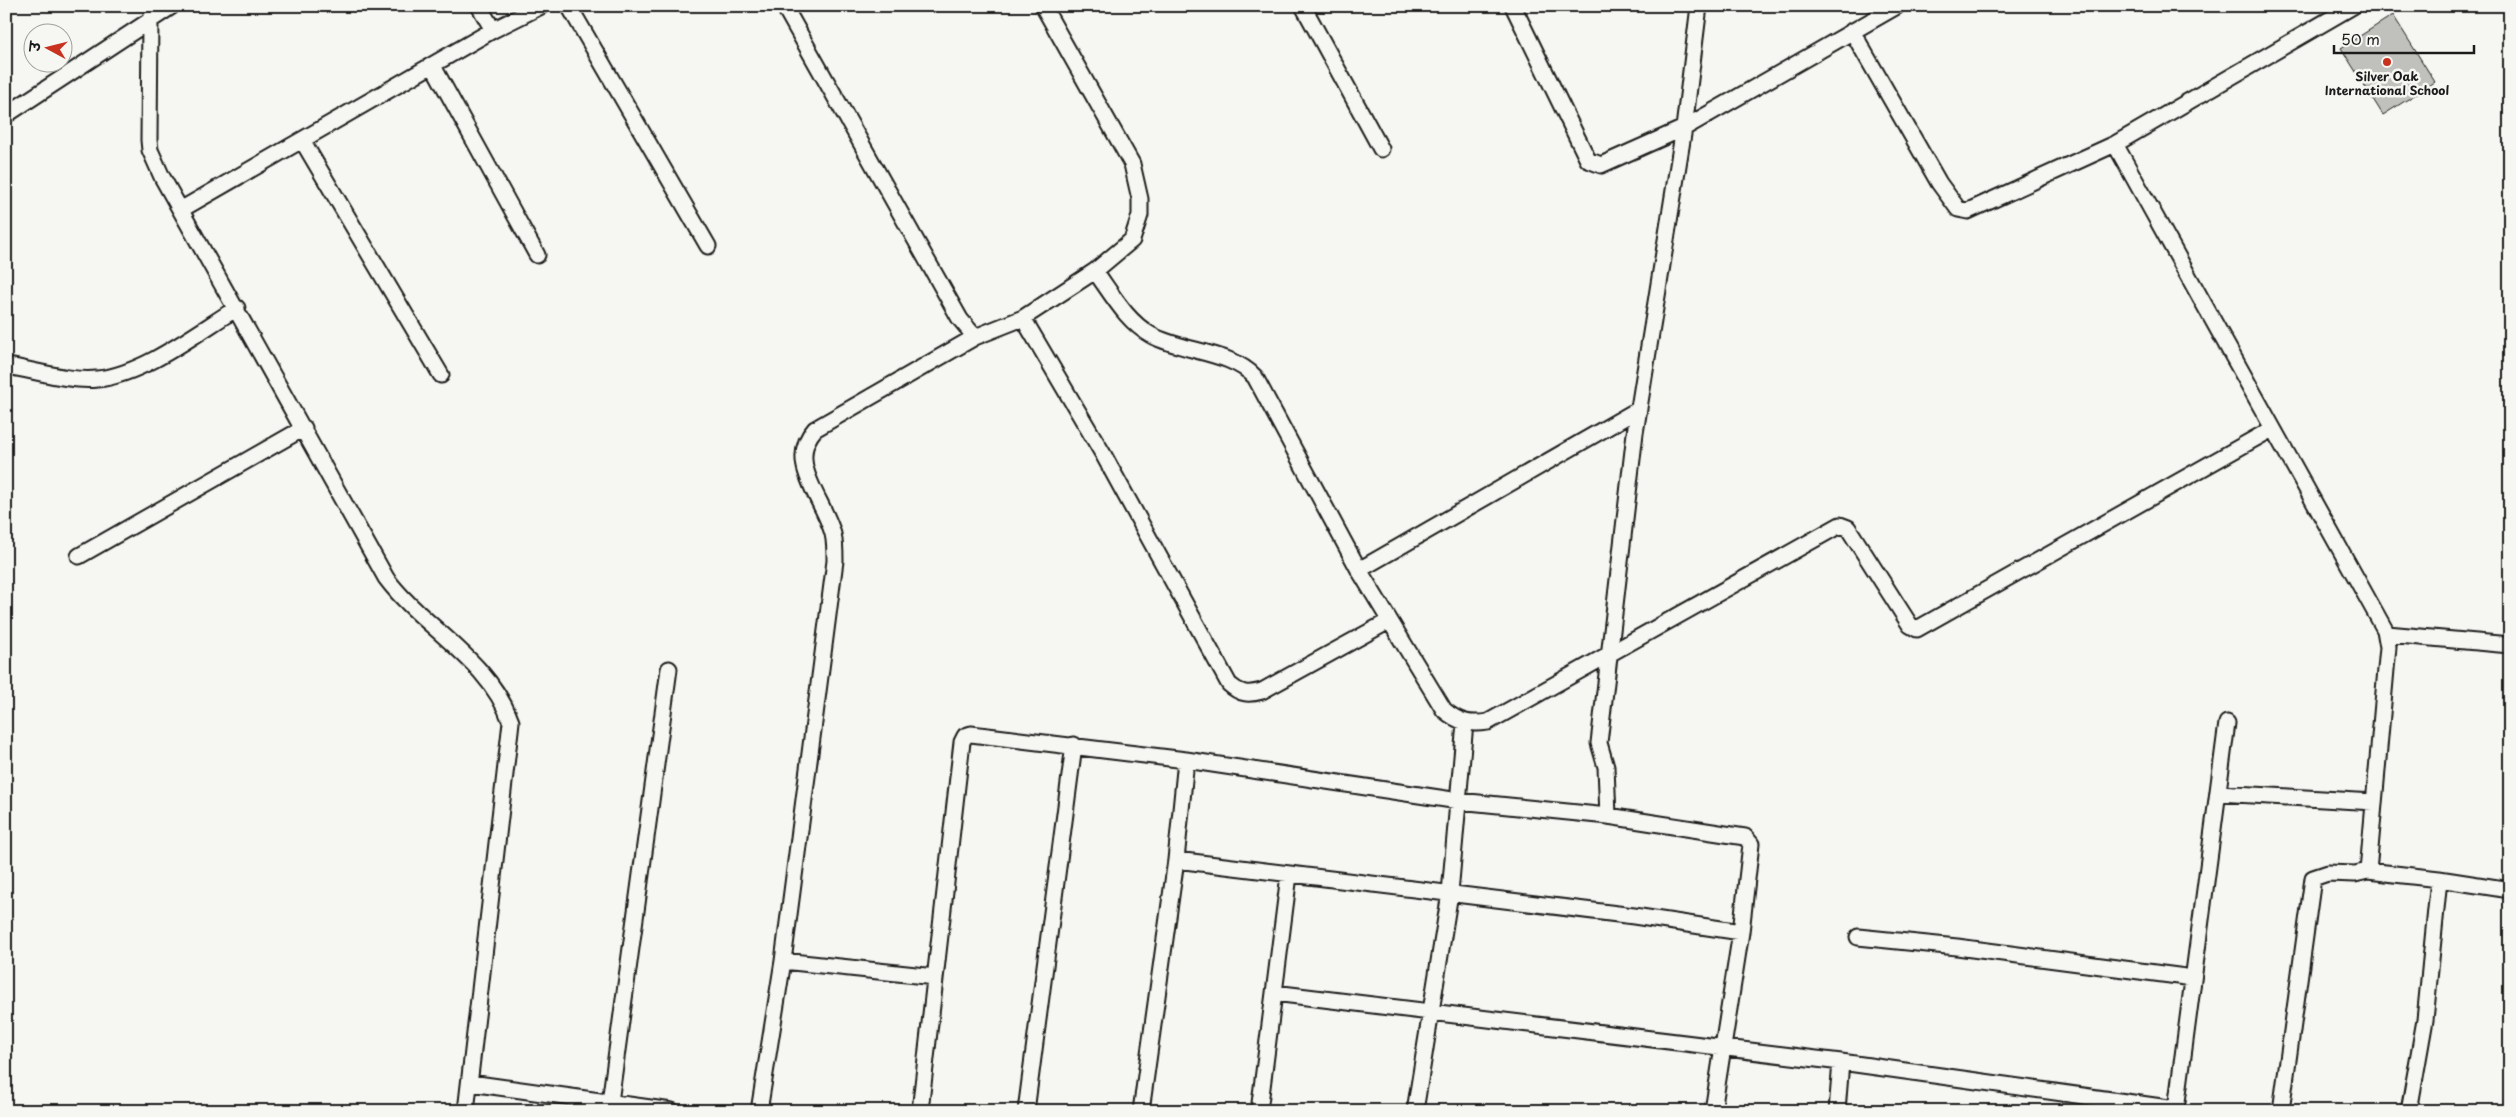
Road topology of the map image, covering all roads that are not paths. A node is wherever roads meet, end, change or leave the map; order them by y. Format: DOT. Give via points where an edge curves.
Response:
graph roads {
  1 [pos="172,6"];
  2 [pos="479,6"];
  3 [pos="540,6"];
  4 [pos="568,6"];
  5 [pos="784,6"];
  6 [pos="1043,6"];
  7 [pos="1303,6"];
  8 [pos="1513,6"];
  9 [pos="1699,6"];
  10 [pos="1897,6"];
  11 [pos="2353,6"];
  12 [pos="150,19"];
  13 [pos="493,30"];
  14 [pos="1852,31"];
  15 [pos="433,66"];
  16 [pos="6,115"];
  17 [pos="1684,128"];
  18 [pos="302,140"];
  19 [pos="2115,144"];
  20 [pos="1381,149"];
  21 [pos="182,209"];
  22 [pos="708,246"];
  23 [pos="537,255"];
  24 [pos="1095,271"];
  25 [pos="237,308"];
  26 [pos="1023,318"];
  27 [pos="975,337"];
  28 [pos="6,366"];
  29 [pos="441,375"];
  30 [pos="1639,409"];
  31 [pos="304,428"];
  32 [pos="2272,429"];
  33 [pos="80,556"];
  34 [pos="1359,570"];
  35 [pos="1389,621"];
  36 [pos="2386,634"];
  37 [pos="2510,645"];
  38 [pos="1609,654"];
  39 [pos="669,669"];
  40 [pos="1465,723"];
  41 [pos="2227,723"];
  42 [pos="1074,745"];
  43 [pos="1186,760"];
  44 [pos="2218,793"];
  45 [pos="1459,801"];
  46 [pos="2374,802"];
  47 [pos="1608,816"];
  48 [pos="1176,860"];
  49 [pos="2368,871"];
  50 [pos="1289,875"];
  51 [pos="2439,879"];
  52 [pos="2510,890"];
  53 [pos="1450,893"];
  54 [pos="1741,932"];
  55 [pos="1858,937"];
  56 [pos="784,961"];
  57 [pos="935,977"];
  58 [pos="2193,978"];
  59 [pos="1274,993"];
  60 [pos="1433,1014"];
  61 [pos="1721,1049"];
  62 [pos="1841,1062"];
  63 [pos="470,1083"];
  64 [pos="610,1102"];
  65 [pos="2176,1110"];
  66 [pos="466,1111"];
  67 [pos="672,1111"];
  68 [pos="759,1111"];
  69 [pos="920,1111"];
  70 [pos="1026,1111"];
  71 [pos="1141,1111"];
  72 [pos="1259,1111"];
  73 [pos="1415,1111"];
  74 [pos="1712,1111"];
  75 [pos="1837,1111"];
  76 [pos="2281,1111"];
  77 [pos="2409,1111"];
  1 -- 12 [label="street"];
  2 -- 13 [label="street"];
  3 -- 13 [label="street"];
  4 -- 22 [label="street"];
  5 -- 27 [label="street" via="960,319"];
  6 -- 24 [label="street" via="1132,164 1137,182 1140,215 1132,240"];
  7 -- 20 [label="street"];
  8 -- 17 [label="street" via="1588,160 1594,164 1609,162"];
  9 -- 17 [label="street"];
  10 -- 14 [label="street"];
  11 -- 19 [label="street"];
  12 -- 16 [label="street"];
  12 -- 21 [label="street" via="150,150"];
  13 -- 15 [label="street"];
  14 -- 17 [label="street"];
  14 -- 19 [label="street" via="1939,183 1961,211 1972,210"];
  15 -- 18 [label="street"];
  15 -- 23 [label="street"];
  17 -- 30 [label="street"];
  18 -- 21 [label="street"];
  18 -- 29 [label="street"];
  19 -- 32 [label="street"];
  21 -- 25 [label="street"];
  24 -- 26 [label="street"];
  24 -- 34 [label="street" via="1127,315 1146,331 1177,345 1240,365 1255,377"];
  25 -- 28 [label="street" via="145,364 114,377 80,379"];
  25 -- 31 [label="street"];
  26 -- 27 [label="street"];
  26 -- 35 [label="street" via="1235,689 1252,694 1262,691"];
  27 -- 56 [label="street" via="815,429 804,444 803,461 833,533 835,561"];
  30 -- 34 [label="street"];
  30 -- 38 [label="street"];
  31 -- 33 [label="street"];
  31 -- 63 [label="street" via="386,578 484,675 511,722"];
  32 -- 36 [label="street"];
  32 -- 38 [label="street" via="1917,629 1910,625 1848,528 1840,525"];
  34 -- 35 [label="street"];
  35 -- 40 [label="street" via="1444,710"];
  36 -- 37 [label="street"];
  36 -- 46 [label="street" via="2388,647"];
  38 -- 40 [label="street" via="1488,722"];
  38 -- 47 [label="street" via="1599,743 1606,767"];
  39 -- 64 [label="street"];
  40 -- 45 [label="street"];
  41 -- 44 [label="street"];
  42 -- 43 [label="street"];
  42 -- 57 [label="street" via="971,734 963,738"];
  42 -- 70 [label="street"];
  43 -- 45 [label="street"];
  43 -- 48 [label="street"];
  44 -- 46 [label="street"];
  44 -- 58 [label="street"];
  45 -- 47 [label="street"];
  45 -- 53 [label="street"];
  46 -- 49 [label="street"];
  47 -- 54 [label="street" via="1740,835 1749,840"];
  48 -- 50 [label="street"];
  48 -- 71 [label="street"];
  49 -- 51 [label="street"];
  49 -- 76 [label="street" via="2319,874 2312,881"];
  50 -- 53 [label="street"];
  50 -- 59 [label="street"];
  51 -- 52 [label="street"];
  51 -- 77 [label="street" via="2425,1020"];
  53 -- 54 [label="street"];
  53 -- 60 [label="street"];
  54 -- 61 [label="street"];
  55 -- 58 [label="street"];
  56 -- 57 [label="street"];
  56 -- 68 [label="street"];
  57 -- 69 [label="street"];
  58 -- 65 [label="street"];
  59 -- 60 [label="street"];
  59 -- 72 [label="street"];
  60 -- 61 [label="street"];
  60 -- 73 [label="street"];
  61 -- 62 [label="street"];
  61 -- 74 [label="street"];
  62 -- 65 [label="street"];
  62 -- 75 [label="street"];
  63 -- 64 [label="street"];
  63 -- 66 [label="street"];
  64 -- 67 [label="street"];
}
